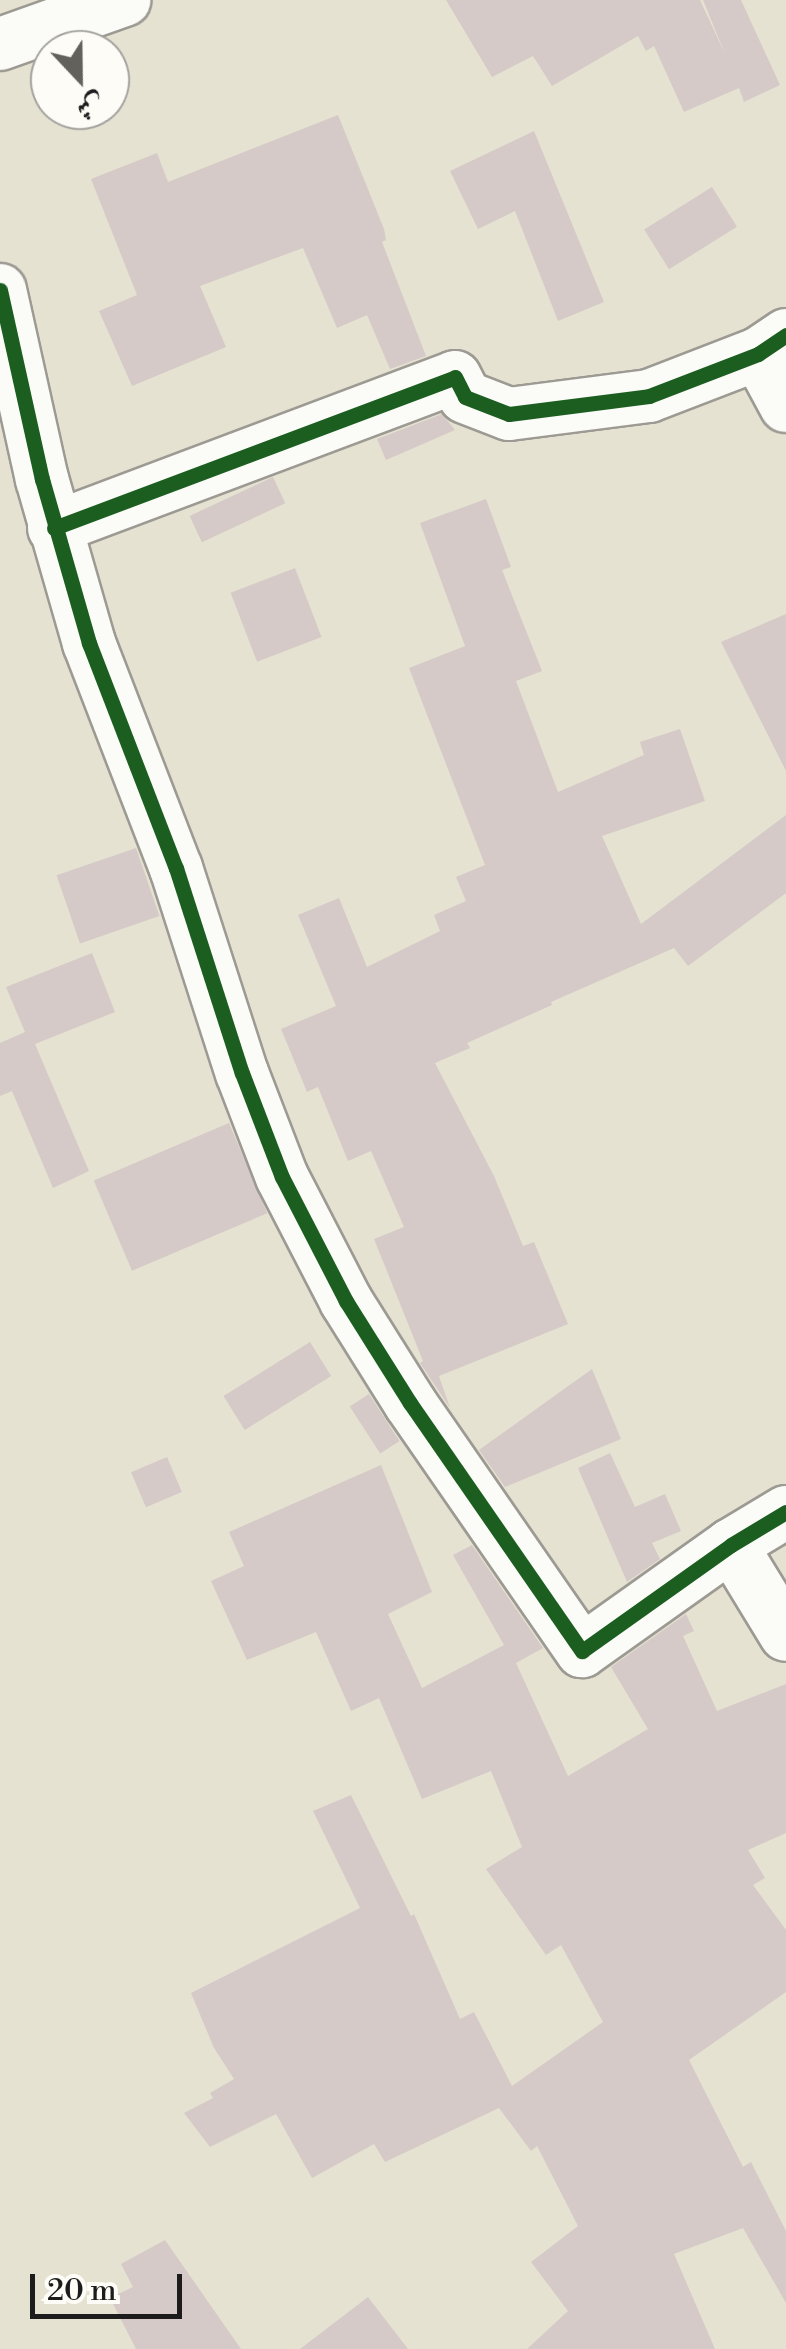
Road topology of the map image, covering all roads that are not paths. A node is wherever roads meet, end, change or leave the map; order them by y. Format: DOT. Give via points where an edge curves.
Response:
graph roads {
  1 [pos="124,0"];
  2 [pos="0,44"];
  3 [pos="0,290"];
  4 [pos="772,345"];
  5 [pos="786,406"];
  6 [pos="32,498"];
  7 [pos="786,1512"];
  8 [pos="731,1545"];
  9 [pos="786,1635"];
  1 -- 2 [label="street"];
  3 -- 6 [label="street"];
  4 -- 5 [label="street"];
  4 -- 6 [label="street" via="649,396 509,414 465,397 455,376"];
  6 -- 8 [label="street" via="176,868 282,1178 410,1403 582,1651"];
  7 -- 8 [label="street"];
  8 -- 9 [label="street"];
}
